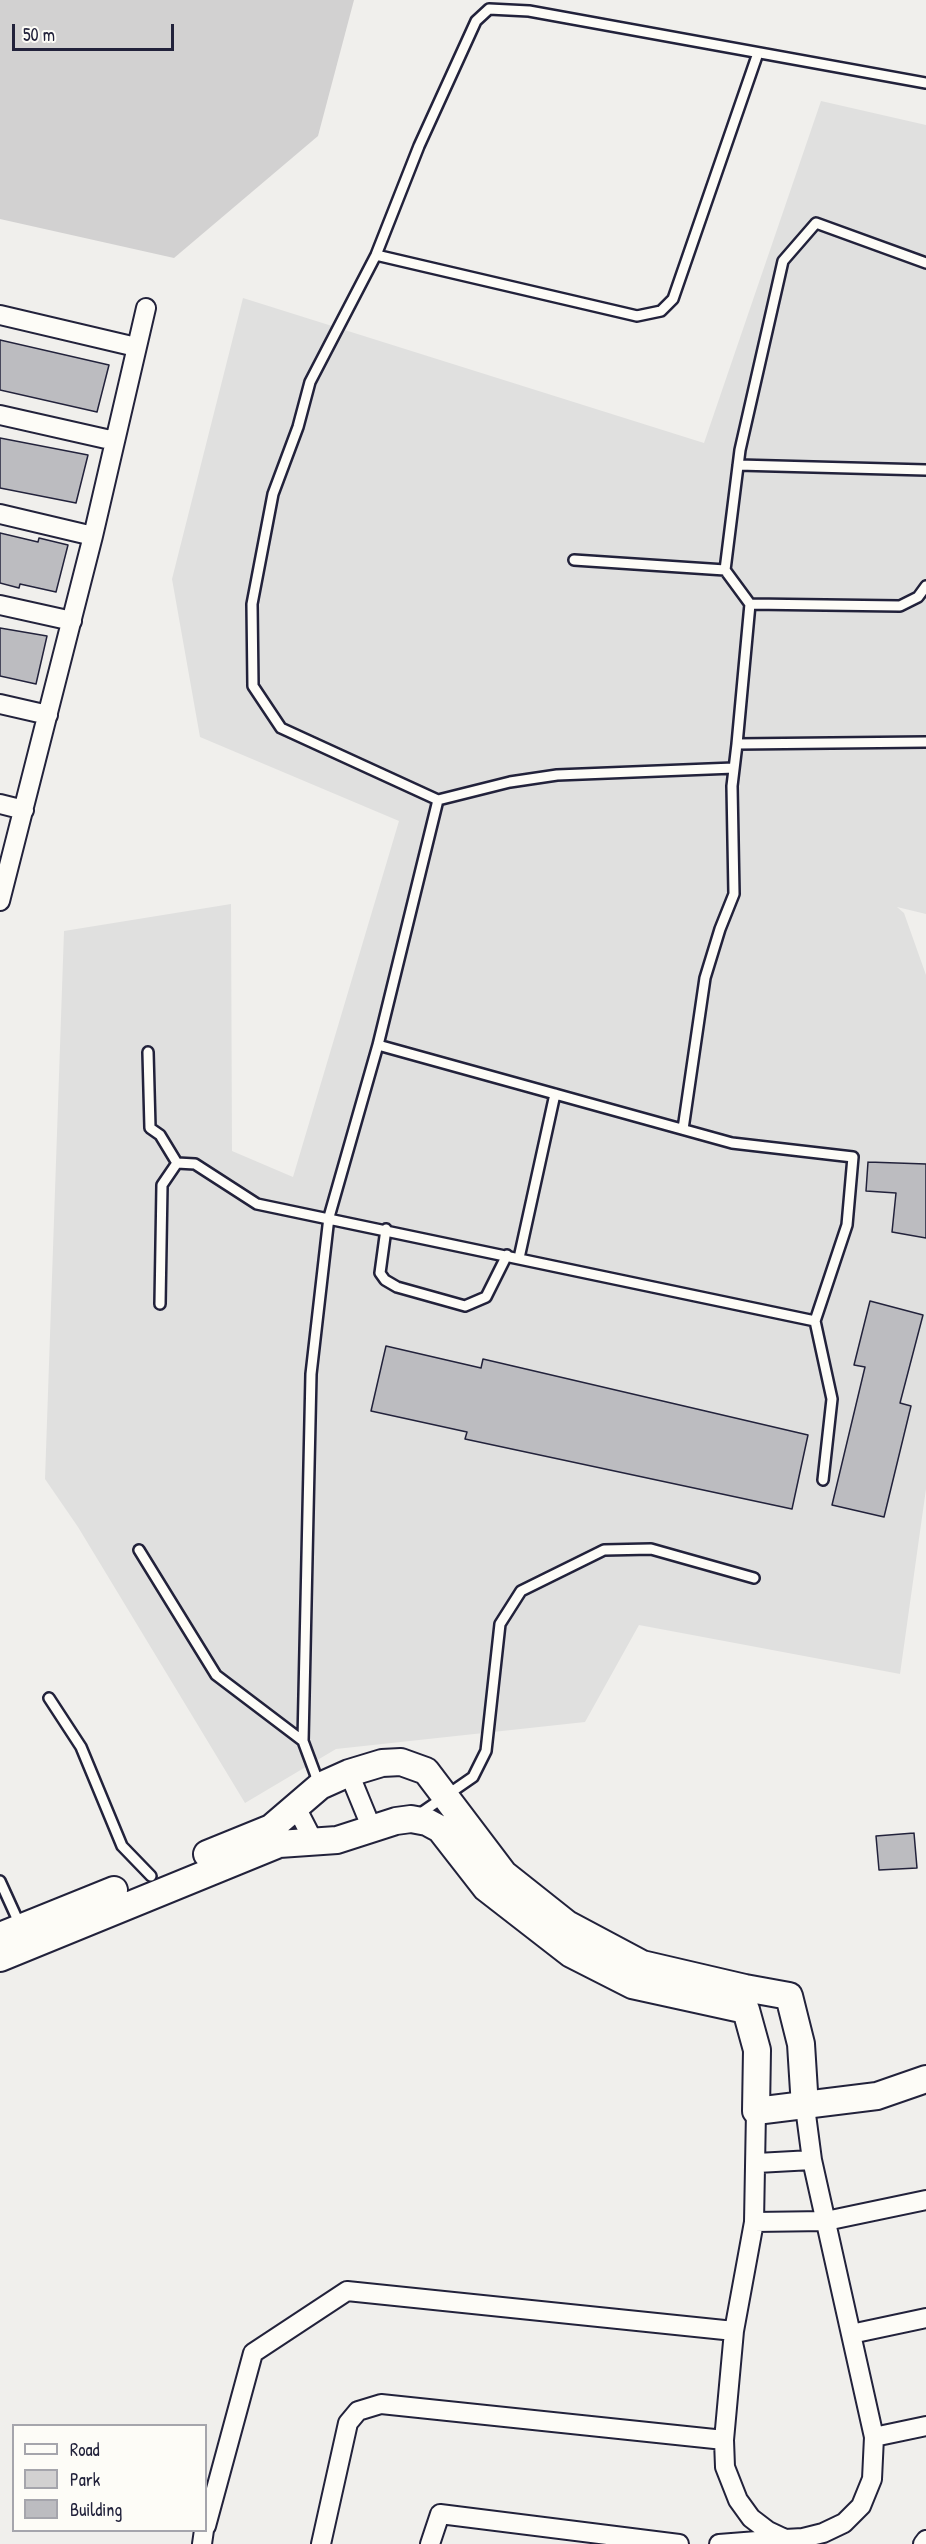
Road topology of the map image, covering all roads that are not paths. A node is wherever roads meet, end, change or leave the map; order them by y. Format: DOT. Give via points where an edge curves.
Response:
graph roads {
  1 [pos="758,52"];
  2 [pos="926,83"];
  3 [pos="376,255"];
  4 [pos="926,262"];
  5 [pos="146,308"];
  6 [pos="0,315"];
  7 [pos="136,347"];
  8 [pos="0,415"];
  9 [pos="115,441"];
  10 [pos="738,465"];
  11 [pos="926,470"];
  12 [pos="0,514"];
  13 [pos="93,536"];
  14 [pos="574,560"];
  15 [pos="725,570"];
  16 [pos="926,585"];
  17 [pos="922,598"];
  18 [pos="750,604"];
  19 [pos="0,605"];
  20 [pos="72,621"];
  21 [pos="0,704"];
  22 [pos="48,716"];
  23 [pos="926,742"];
  24 [pos="737,744"];
  25 [pos="734,768"];
  26 [pos="438,800"];
  27 [pos="0,804"];
  28 [pos="24,810"];
  29 [pos="0,900"];
  30 [pos="378,1045"];
  31 [pos="148,1052"];
  32 [pos="555,1094"];
  33 [pos="683,1129"];
  34 [pos="177,1163"];
  35 [pos="329,1217"];
  36 [pos="386,1229"];
  37 [pos="507,1255"];
  38 [pos="519,1258"];
  39 [pos="160,1304"];
  40 [pos="815,1321"];
  41 [pos="823,1480"];
  42 [pos="139,1550"];
  43 [pos="754,1578"];
  44 [pos="49,1698"];
  45 [pos="303,1741"];
  46 [pos="349,1773"];
  47 [pos="320,1786"];
  48 [pos="447,1798"];
  49 [pos="296,1807"];
  50 [pos="411,1819"];
  51 [pos="372,1829"];
  52 [pos="314,1842"];
  53 [pos="150,1876"];
  54 [pos="0,1881"];
  55 [pos="17,1936"];
  56 [pos="0,1958"];
  57 [pos="926,2079"];
  58 [pos="805,2107"];
  59 [pos="756,2111"];
  60 [pos="812,2160"];
  61 [pos="757,2163"];
  62 [pos="926,2200"];
  63 [pos="826,2221"];
  64 [pos="754,2222"];
  65 [pos="926,2318"];
  66 [pos="734,2331"];
  67 [pos="851,2334"];
  68 [pos="926,2426"];
  69 [pos="874,2437"];
  70 [pos="724,2440"];
  71 [pos="207,2522"];
  72 [pos="798,2540"];
  73 [pos="926,2540"];
  74 [pos="321,2544"];
  75 [pos="430,2544"];
  76 [pos="679,2544"];
  77 [pos="719,2544"];
  78 [pos="923,2544"];
  1 -- 2 [label="lane"];
  1 -- 3 [label="lane" via="529,11 489,9 476,21 419,146"];
  1 -- 3 [label="lane" via="673,299 661,311 637,316"];
  3 -- 26 [label="lane" via="310,382 273,494 252,604 253,686 281,728"];
  4 -- 10 [label="lane" via="816,223 783,261"];
  5 -- 7 [label="street"];
  6 -- 7 [label="street"];
  7 -- 9 [label="street"];
  8 -- 9 [label="street"];
  9 -- 13 [label="street"];
  10 -- 11 [label="lane"];
  10 -- 15 [label="lane"];
  12 -- 13 [label="street"];
  13 -- 20 [label="street"];
  14 -- 15 [label="lane"];
  15 -- 18 [label="lane"];
  16 -- 17 [label="lane"];
  17 -- 18 [label="lane" via="900,606"];
  18 -- 24 [label="lane"];
  19 -- 20 [label="street"];
  20 -- 22 [label="street"];
  21 -- 22 [label="street"];
  22 -- 28 [label="street"];
  23 -- 24 [label="lane"];
  24 -- 25 [label="lane"];
  25 -- 26 [label="lane" via="557,775"];
  25 -- 33 [label="lane" via="734,894 705,978"];
  26 -- 30 [label="lane"];
  27 -- 28 [label="street"];
  28 -- 29 [label="street"];
  30 -- 32 [label="lane"];
  30 -- 35 [label="lane"];
  31 -- 34 [label="lane" via="150,1128 160,1135"];
  32 -- 33 [label="lane"];
  32 -- 38 [label="lane"];
  33 -- 40 [label="lane" via="732,1143 853,1157 847,1225"];
  34 -- 35 [label="lane" via="195,1164 256,1204"];
  34 -- 39 [label="lane" via="162,1185"];
  35 -- 36 [label="lane"];
  35 -- 45 [label="lane" via="311,1374"];
  36 -- 37 [label="lane"];
  36 -- 37 [label="lane" via="380,1273 385,1280 465,1306 486,1297"];
  37 -- 38 [label="lane"];
  38 -- 40 [label="lane"];
  40 -- 41 [label="lane" via="832,1399"];
  42 -- 45 [label="lane" via="216,1675"];
  43 -- 48 [label="lane" via="651,1549 604,1550 521,1590 500,1624 486,1751 473,1777"];
  44 -- 53 [label="lane" via="81,1747 122,1846"];
  45 -- 47 [label="lane"];
  46 -- 47 [label="street"];
  46 -- 48 [label="street" via="401,1762 426,1771"];
  46 -- 51 [label="street"];
  47 -- 49 [label="street"];
  48 -- 50 [label="lane"];
  48 -- 58 [label="street" via="504,1874 567,1924 642,1964 789,1996 801,2044"];
  49 -- 52 [label="street"];
  49 -- 53 [label="street" via="271,1828"];
  50 -- 51 [label="street"];
  50 -- 59 [label="street" via="440,1829 486,1887 571,1954 632,1985 746,2010 757,2050"];
  51 -- 52 [label="street" via="337,1840"];
  52 -- 55 [label="street" via="279,1844"];
  53 -- 55 [label="street"];
  54 -- 55 [label="lane"];
  55 -- 56 [label="street"];
  57 -- 58 [label="street" via="878,2096"];
  58 -- 59 [label="street"];
  58 -- 60 [label="street"];
  59 -- 61 [label="street"];
  60 -- 61 [label="street"];
  60 -- 63 [label="street"];
  61 -- 64 [label="street"];
  62 -- 63 [label="street"];
  63 -- 64 [label="street"];
  63 -- 67 [label="street"];
  64 -- 66 [label="street"];
  65 -- 67 [label="street"];
  66 -- 70 [label="street"];
  66 -- 71 [label="street" via="347,2291 253,2353"];
  67 -- 69 [label="street"];
  68 -- 69 [label="street"];
  69 -- 72 [label="street" via="872,2479 861,2506 844,2523"];
  70 -- 72 [label="street" via="725,2467 738,2500 751,2518 768,2531"];
  70 -- 74 [label="street" via="381,2404 358,2411 348,2423"];
  72 -- 77 [label="street"];
  73 -- 78 [label="street"];
  75 -- 76 [label="street" via="440,2514"];
}
